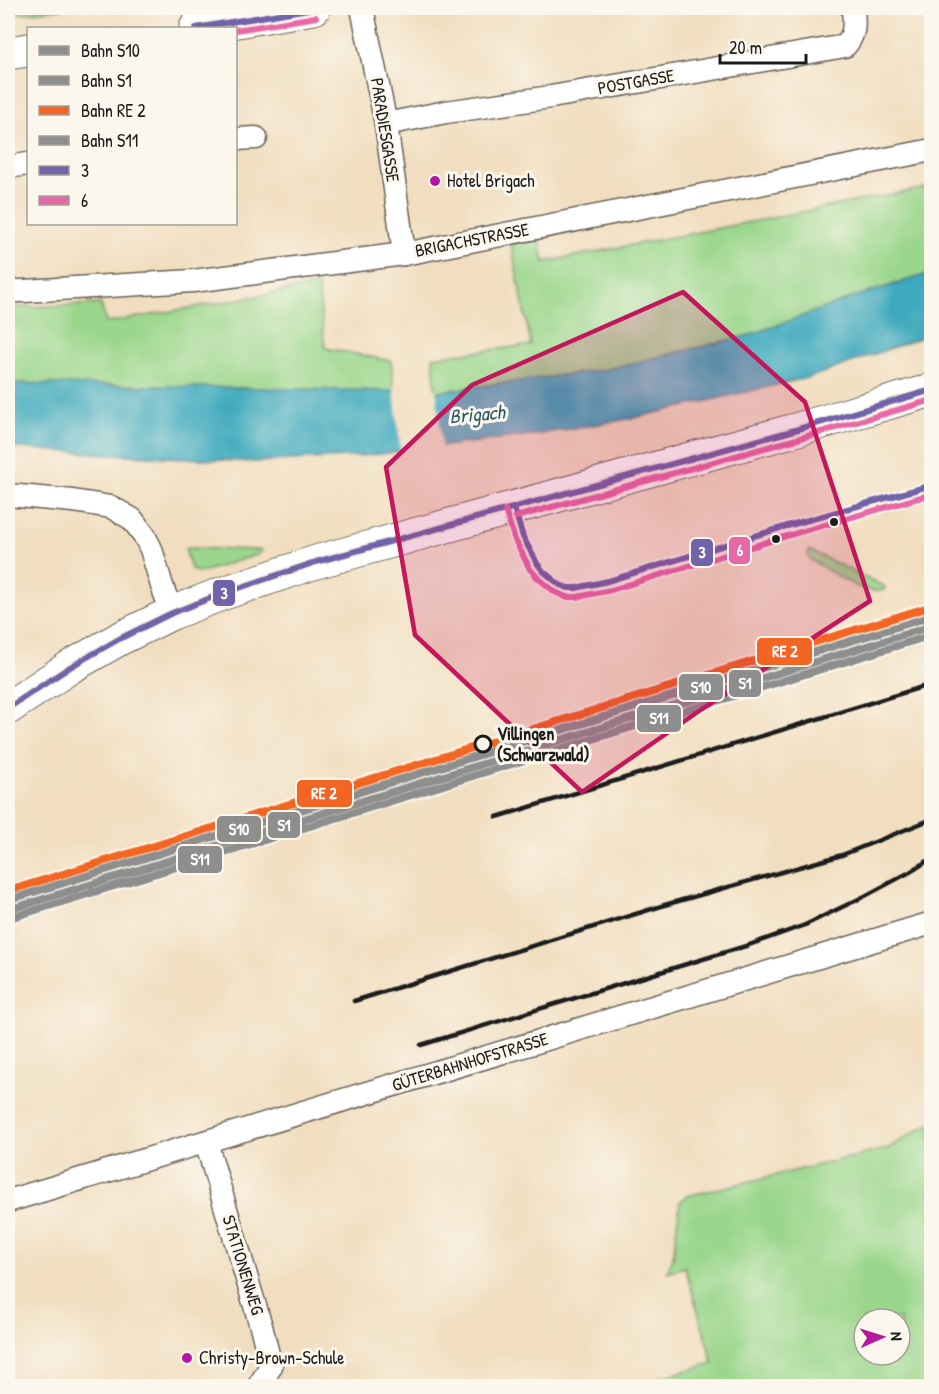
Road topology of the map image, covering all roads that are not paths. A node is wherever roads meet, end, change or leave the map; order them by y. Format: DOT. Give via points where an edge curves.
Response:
graph roads {
  1 [pos="314,8"];
  2 [pos="362,8"];
  3 [pos="853,8"];
  4 [pos="202,27"];
  5 [pos="27,50"];
  6 [pos="8,53"];
  7 [pos="386,124"];
  8 [pos="932,150"];
  9 [pos="27,164"];
  10 [pos="8,167"];
  11 [pos="404,254"];
  12 [pos="8,291"];
  13 [pos="932,390"];
  14 [pos="8,495"];
  15 [pos="172,613"];
  16 [pos="8,708"];
  17 [pos="932,923"];
  18 [pos="206,1142"];
  19 [pos="8,1201"];
  20 [pos="259,1386"];
  1 -- 4 [label="street"];
  2 -- 7 [label="street, PARADIESGASSE"];
  3 -- 7 [label="street, POSTGASSE" via="854,30 845,46"];
  5 -- 6 [label="street"];
  7 -- 11 [label="street, PARADIESGASSE"];
  8 -- 11 [label="street, BRIGACHSTRASSE"];
  9 -- 10 [label="street"];
  11 -- 12 [label="street, BRIGACHSTRASSE" via="192,281"];
  13 -- 15 [label="street" via="316,562"];
  14 -- 15 [label="street" via="111,507 132,519 151,549"];
  15 -- 16 [label="street" via="119,639"];
  17 -- 18 [label="street, GÜTERBAHNHOFSTRASSE"];
  18 -- 19 [label="street, GÜTERBAHNHOFSTRASSE"];
  18 -- 20 [label="street, STATIONENWEG" via="271,1366"];
}
